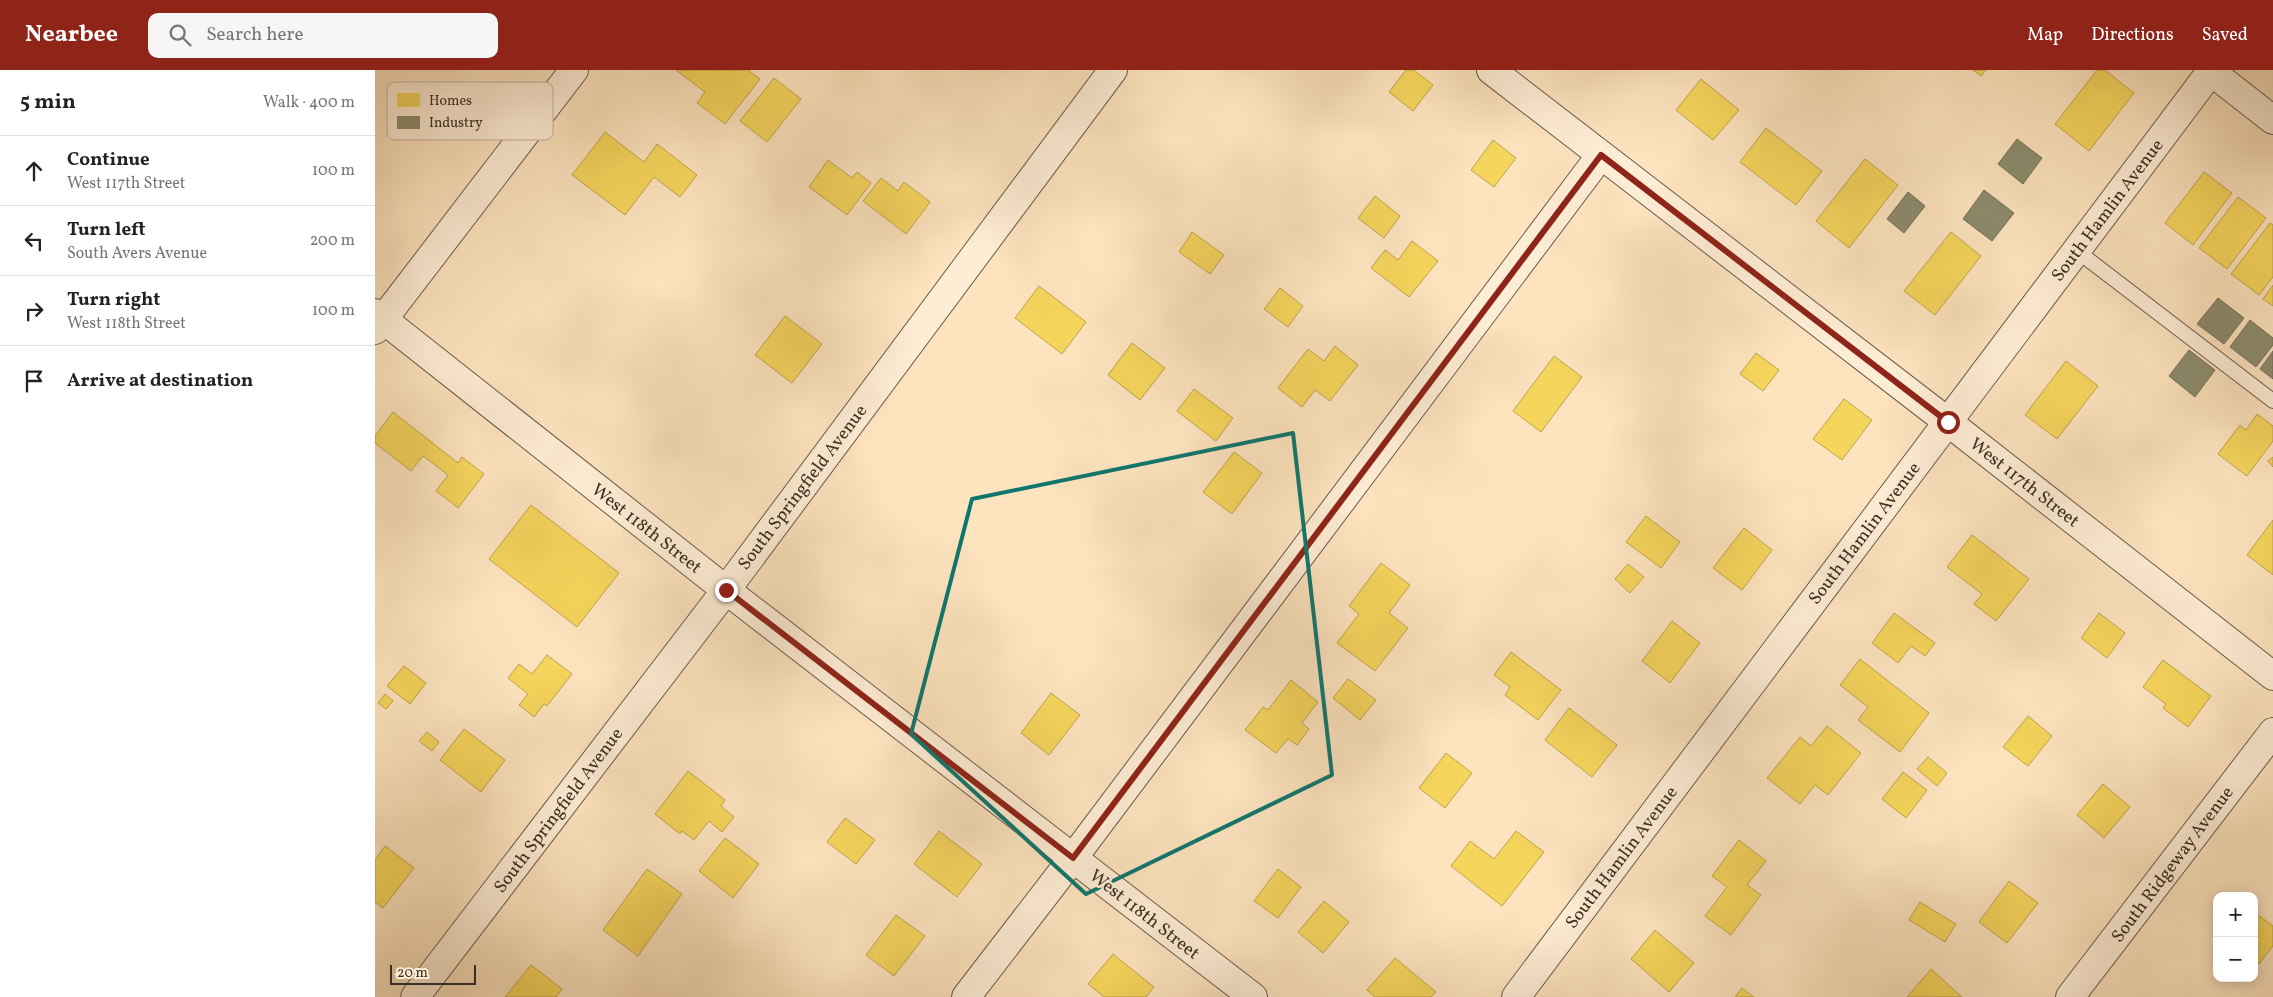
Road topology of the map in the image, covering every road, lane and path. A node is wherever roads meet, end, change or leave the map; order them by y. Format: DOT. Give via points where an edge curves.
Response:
graph roads {
  1 [pos="574,70"];
  2 [pos="1113,70"];
  3 [pos="1491,70"];
  4 [pos="2211,71"];
  5 [pos="553,97"];
  6 [pos="2273,120"];
  7 [pos="519,140"];
  8 [pos="1601,155"];
  9 [pos="2077,251"];
  10 [pos="378,321"];
  11 [pos="2273,401"];
  12 [pos="1948,422"];
  13 [pos="726,590"];
  14 [pos="2273,676"];
  15 [pos="2273,732"];
  16 [pos="1073,858"];
  17 [pos="415,997"];
  18 [pos="966,997"];
  19 [pos="1253,997"];
  20 [pos="1516,997"];
  21 [pos="2070,997"];
  1 -- 5 [label="street"];
  2 -- 13 [label="street, South Springfield Avenue"];
  3 -- 8 [label="street, West 117th Street"];
  4 -- 6 [label="street"];
  4 -- 9 [label="street, South Hamlin Avenue"];
  7 -- 10 [label="street"];
  8 -- 12 [label="street, West 117th Street"];
  8 -- 16 [label="street"];
  9 -- 11 [label="lane"];
  9 -- 12 [label="street, South Hamlin Avenue"];
  10 -- 13 [label="street, West 118th Street"];
  12 -- 14 [label="street, West 117th Street"];
  12 -- 20 [label="street, South Hamlin Avenue"];
  13 -- 16 [label="street, West 118th Street"];
  13 -- 17 [label="street, South Springfield Avenue"];
  15 -- 21 [label="street, South Ridgeway Avenue"];
  16 -- 18 [label="street"];
  16 -- 19 [label="street, West 118th Street"];
}
